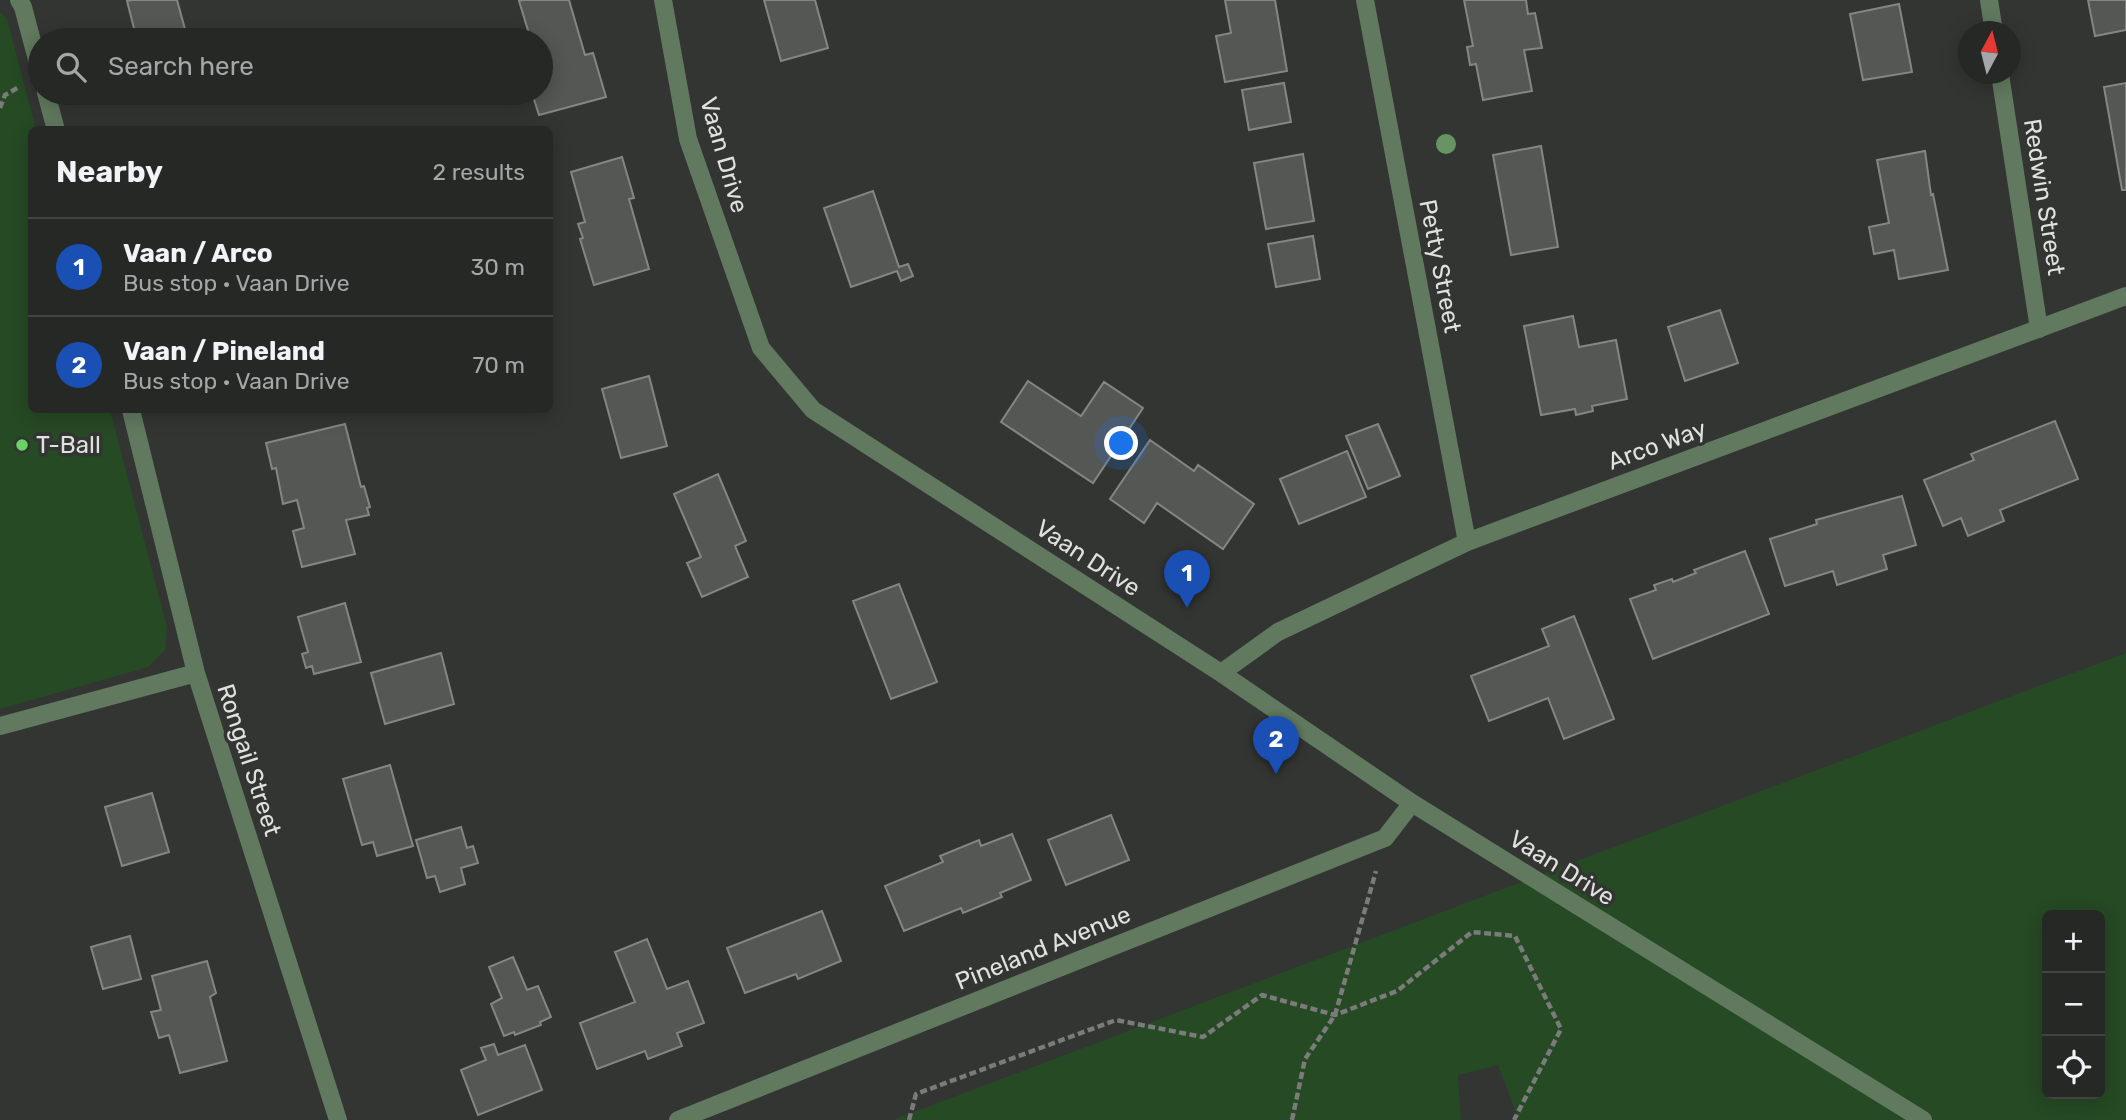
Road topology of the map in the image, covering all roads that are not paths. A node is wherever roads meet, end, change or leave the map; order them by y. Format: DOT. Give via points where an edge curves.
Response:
graph roads {
  1 [pos="19,0"];
  2 [pos="663,0"];
  3 [pos="1365,0"];
  4 [pos="1989,0"];
  5 [pos="1992,21"];
  6 [pos="29,28"];
  7 [pos="2002,84"];
  8 [pos="49,105"];
  9 [pos="55,126"];
  10 [pos="2126,296"];
  11 [pos="2039,329"];
  12 [pos="132,413"];
  13 [pos="1467,542"];
  14 [pos="196,673"];
  15 [pos="1221,673"];
  16 [pos="0,726"];
  17 [pos="1412,803"];
  18 [pos="338,1120"];
  19 [pos="678,1120"];
  20 [pos="1923,1120"];
  1 -- 6 [label="street"];
  2 -- 15 [label="street, Vaan Drive" via="688,139 761,348 813,410"];
  3 -- 13 [label="street, Petty Street"];
  4 -- 5 [label="street"];
  7 -- 11 [label="street, Redwin Street"];
  8 -- 9 [label="street"];
  10 -- 11 [label="street, Arco Way"];
  11 -- 13 [label="street, Arco Way"];
  12 -- 14 [label="street, Rongail Street"];
  13 -- 15 [label="street, Arco Way" via="1278,632"];
  14 -- 16 [label="street"];
  14 -- 18 [label="street, Rongail Street"];
  15 -- 17 [label="street, Vaan Drive"];
  17 -- 19 [label="street, Pineland Avenue" via="1385,838"];
  17 -- 20 [label="street, Vaan Drive"];
}
